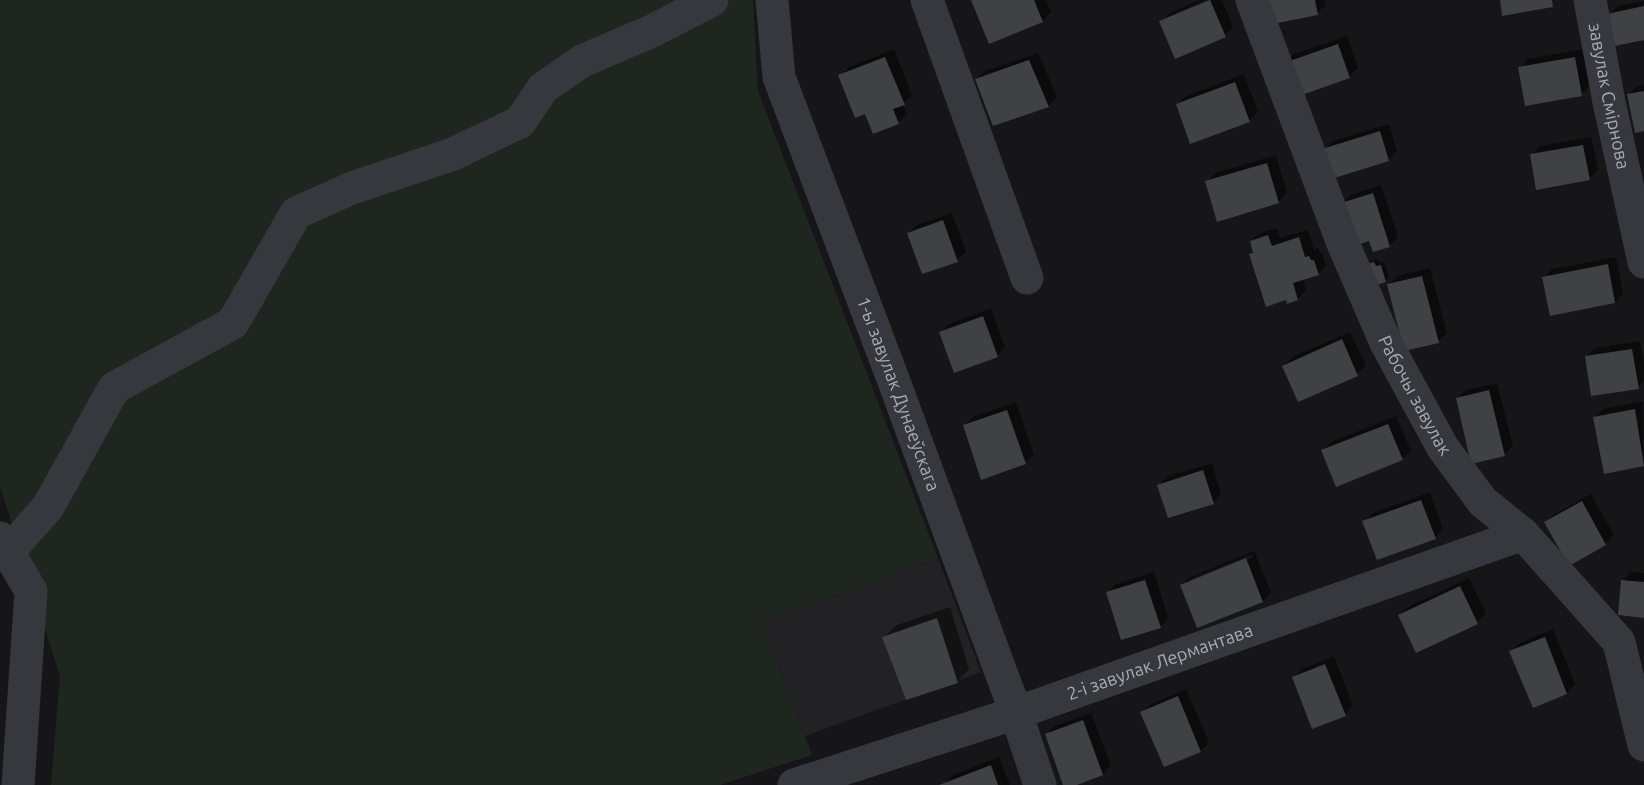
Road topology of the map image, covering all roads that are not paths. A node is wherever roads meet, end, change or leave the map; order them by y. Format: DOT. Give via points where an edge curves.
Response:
graph roads {
  1 [pos="712,0"];
  2 [pos="772,0"];
  3 [pos="927,0"];
  4 [pos="1252,0"];
  5 [pos="1590,0"];
  6 [pos="1644,262"];
  7 [pos="1027,278"];
  8 [pos="1523,534"];
  9 [pos="3,548"];
  10 [pos="1631,641"];
  11 [pos="1016,713"];
  12 [pos="1644,745"];
  13 [pos="18,785"];
  14 [pos="794,785"];
  15 [pos="1040,785"];
  1 -- 9 [label="street" via="582,61 543,88 520,122 453,154 352,188 296,213 233,323 114,388 48,507"];
  2 -- 11 [label="street, 1-ы завулак Дунаеўскага" via="779,77"];
  3 -- 7 [label="street"];
  4 -- 8 [label="street, Рабочы завулак" via="1342,241 1386,343 1443,448 1483,502"];
  5 -- 6 [label="street, завулак Смірнова"];
  8 -- 10 [label="street, Рабочы завулак"];
  8 -- 11 [label="street, 2-і завулак Лермантава"];
  9 -- 13 [label="street" via="31,591"];
  10 -- 12 [label="street, Рабочы завулак"];
  11 -- 14 [label="street, 2-і завулак Лермантава"];
  11 -- 15 [label="street, 1-ы завулак Дунаеўскага"];
}
